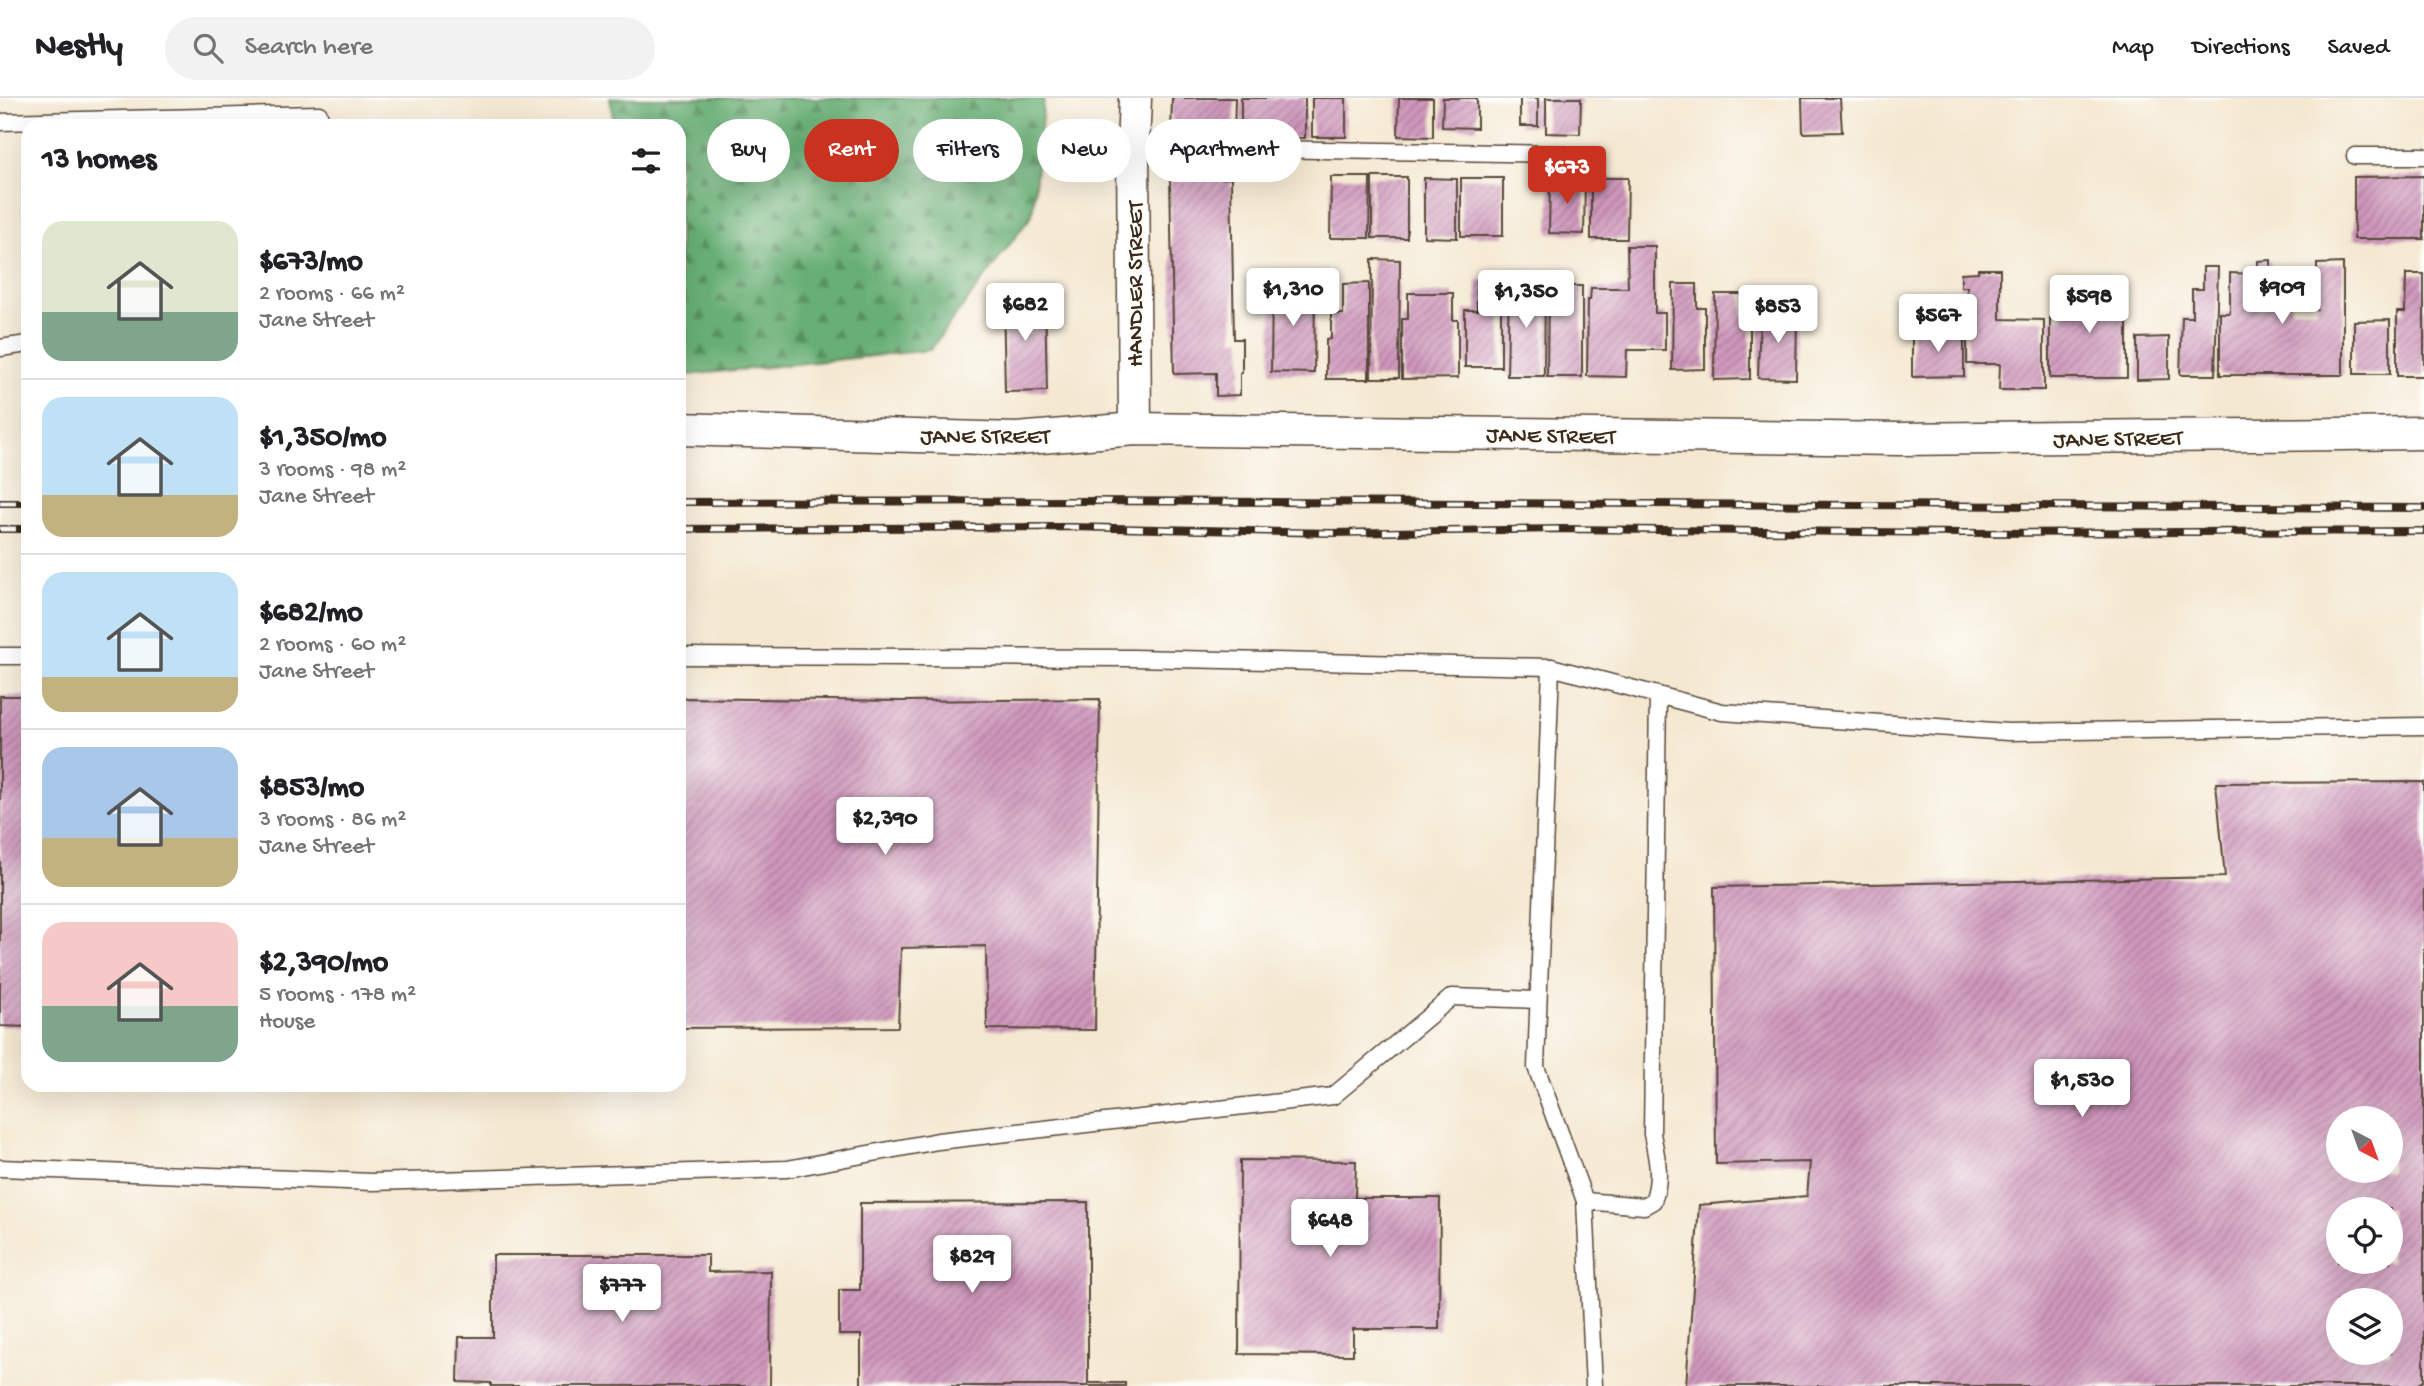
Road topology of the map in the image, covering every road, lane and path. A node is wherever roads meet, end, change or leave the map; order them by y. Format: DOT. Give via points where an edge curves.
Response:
graph roads {
  1 [pos="1135,98"];
  2 [pos="120,119"];
  3 [pos="320,119"];
  4 [pos="21,121"];
  5 [pos="0,122"];
  6 [pos="1133,147"];
  7 [pos="1562,154"];
  8 [pos="2355,156"];
  9 [pos="2424,156"];
  10 [pos="21,345"];
  11 [pos="0,348"];
  12 [pos="686,429"];
  13 [pos="1135,429"];
  14 [pos="2424,433"];
  15 [pos="0,656"];
  16 [pos="21,656"];
  17 [pos="686,656"];
  18 [pos="1551,667"];
  19 [pos="1658,695"];
  20 [pos="2424,726"];
  21 [pos="1538,1000"];
  22 [pos="0,1168"];
  23 [pos="1585,1201"];
  24 [pos="1594,1386"];
  1 -- 6 [label="street, HANDLER STREET"];
  2 -- 3 [label="lane" via="319,114"];
  4 -- 5 [label="lane"];
  6 -- 7 [label="lane"];
  6 -- 13 [label="street, HANDLER STREET"];
  8 -- 9 [label="lane"];
  10 -- 11 [label="lane"];
  12 -- 13 [label="street, JANE STREET" via="1017,439"];
  13 -- 14 [label="street, JANE STREET" via="1900,439"];
  15 -- 16 [label="lane"];
  17 -- 18 [label="lane" via="1133,658"];
  18 -- 19 [label="lane"];
  18 -- 21 [label="lane"];
  19 -- 20 [label="lane" via="1722,712 2008,732"];
  19 -- 23 [label="lane" via="1652,1134 1660,1173 1653,1201 1644,1206"];
  21 -- 22 [label="lane" via="1452,997 1333,1096 938,1141 787,1169 373,1182"];
  21 -- 23 [label="lane" via="1536,1067"];
  23 -- 24 [label="lane"];
}
